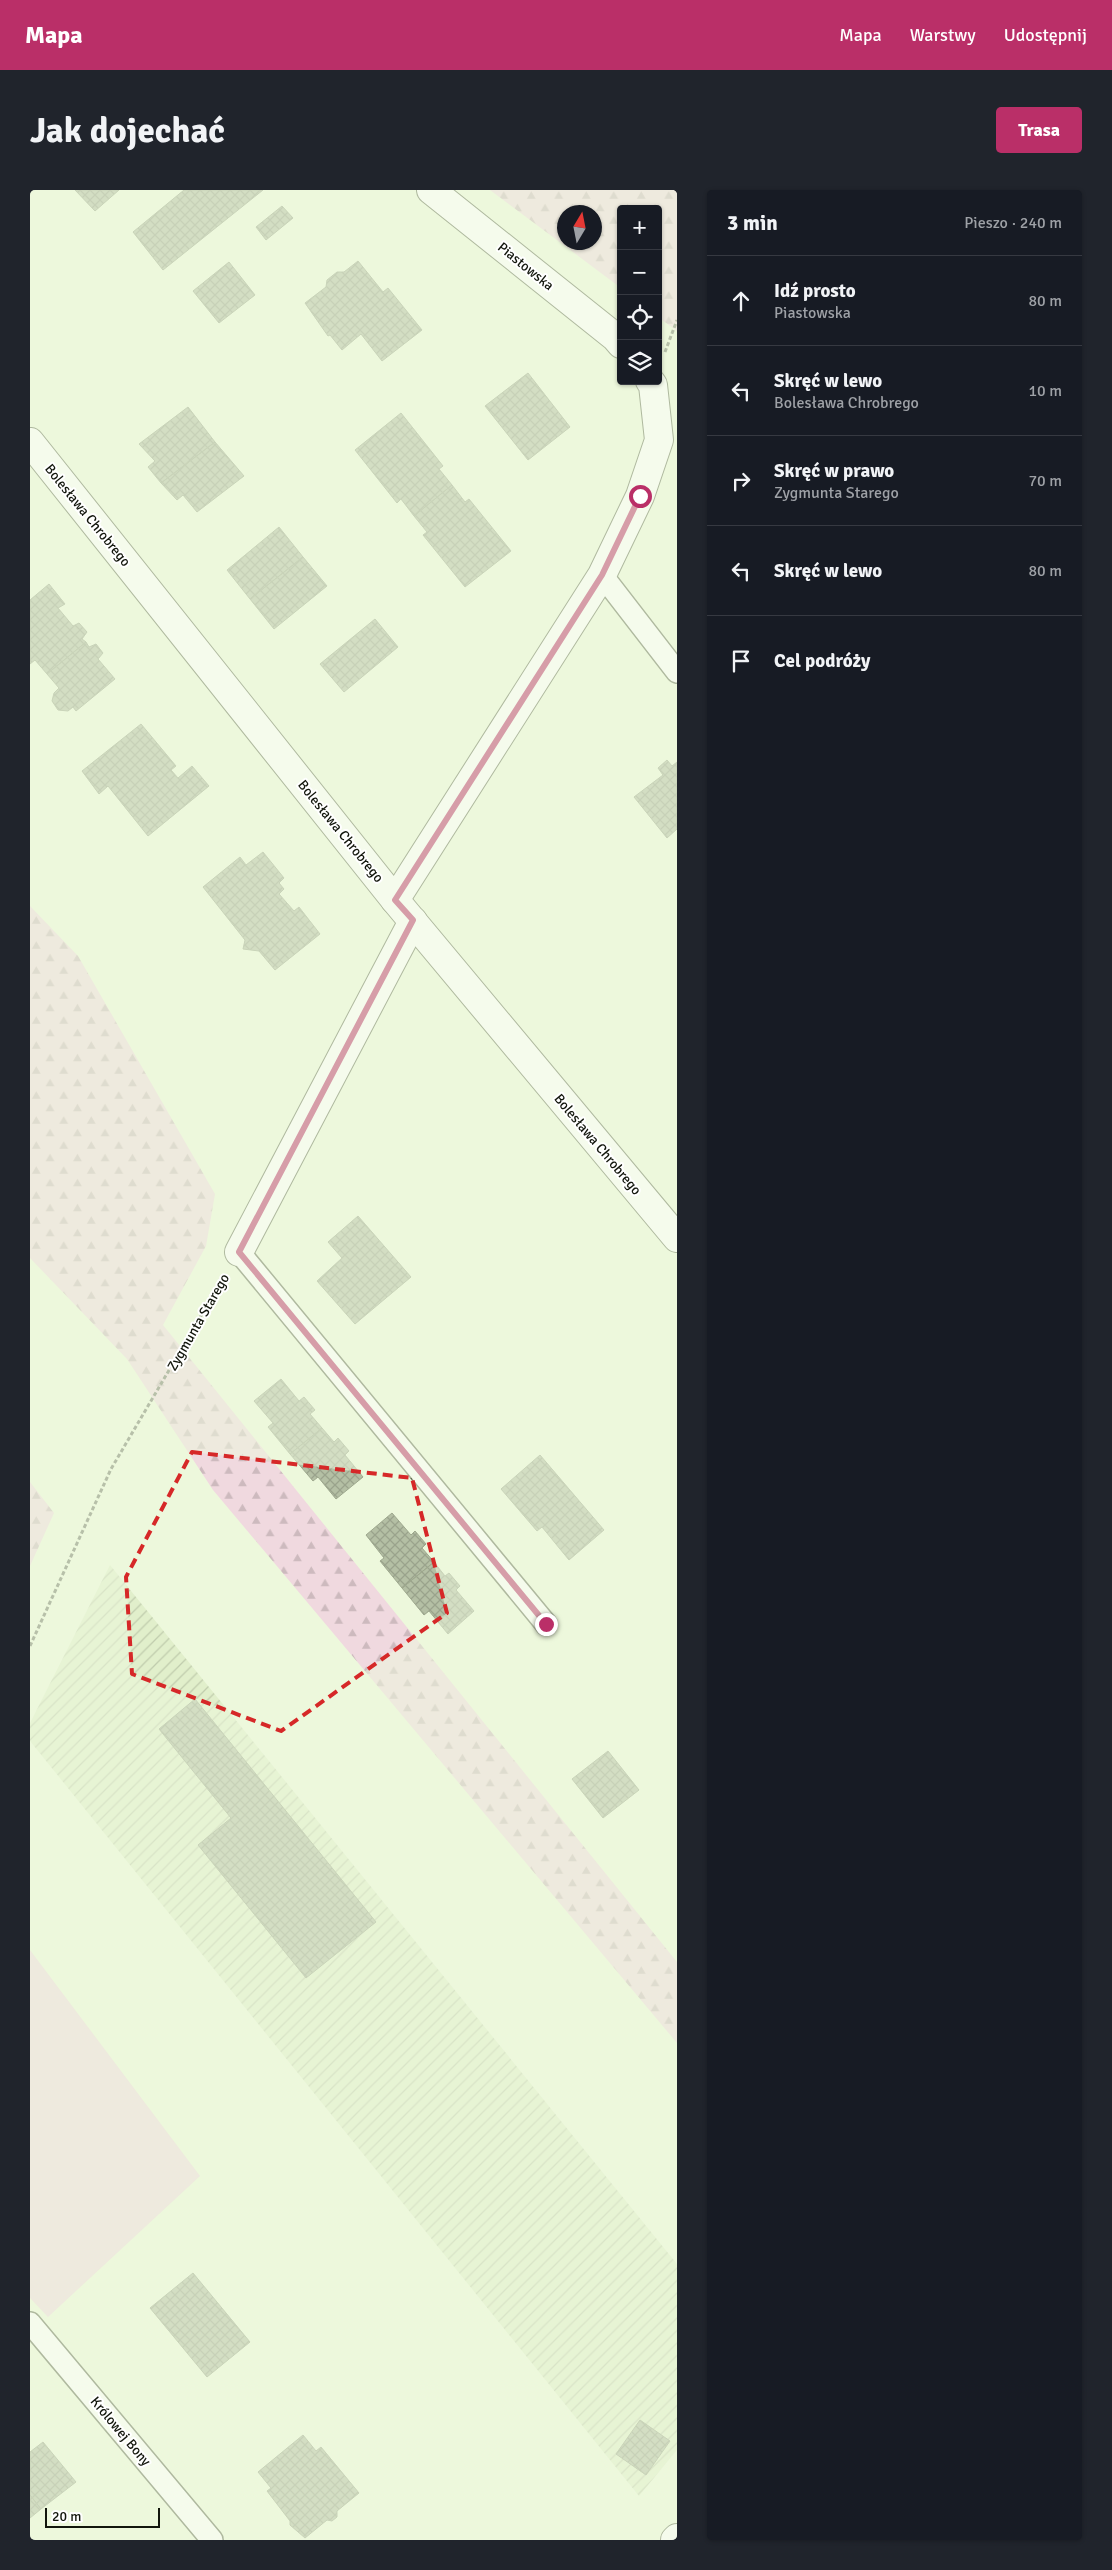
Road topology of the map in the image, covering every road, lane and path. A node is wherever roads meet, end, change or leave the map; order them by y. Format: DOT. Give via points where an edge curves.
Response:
graph roads {
  1 [pos="431,190"];
  2 [pos="677,320"];
  3 [pos="618,340"];
  4 [pos="664,354"];
  5 [pos="653,385"];
  6 [pos="30,442"];
  7 [pos="602,575"];
  8 [pos="677,672"];
  9 [pos="395,900"];
  10 [pos="413,920"];
  11 [pos="677,1238"];
  12 [pos="239,1252"];
  13 [pos="546,1624"];
  14 [pos="30,1646"];
  15 [pos="30,2323"];
  16 [pos="212,2540"];
  1 -- 3 [label="street, Piastowska"];
  2 -- 4 [label="path"];
  5 -- 7 [label="street" via="659,440 640,496"];
  6 -- 9 [label="street, Bolesława Chrobrego"];
  7 -- 8 [label="lane"];
  7 -- 9 [label="street"];
  9 -- 10 [label="street, Bolesława Chrobrego"];
  10 -- 11 [label="street, Bolesława Chrobrego"];
  10 -- 12 [label="street"];
  12 -- 13 [label="lane"];
  12 -- 14 [label="path, Zygmunta Starego" via="111,1469"];
  15 -- 16 [label="lane, Królowej Bony"];
}
